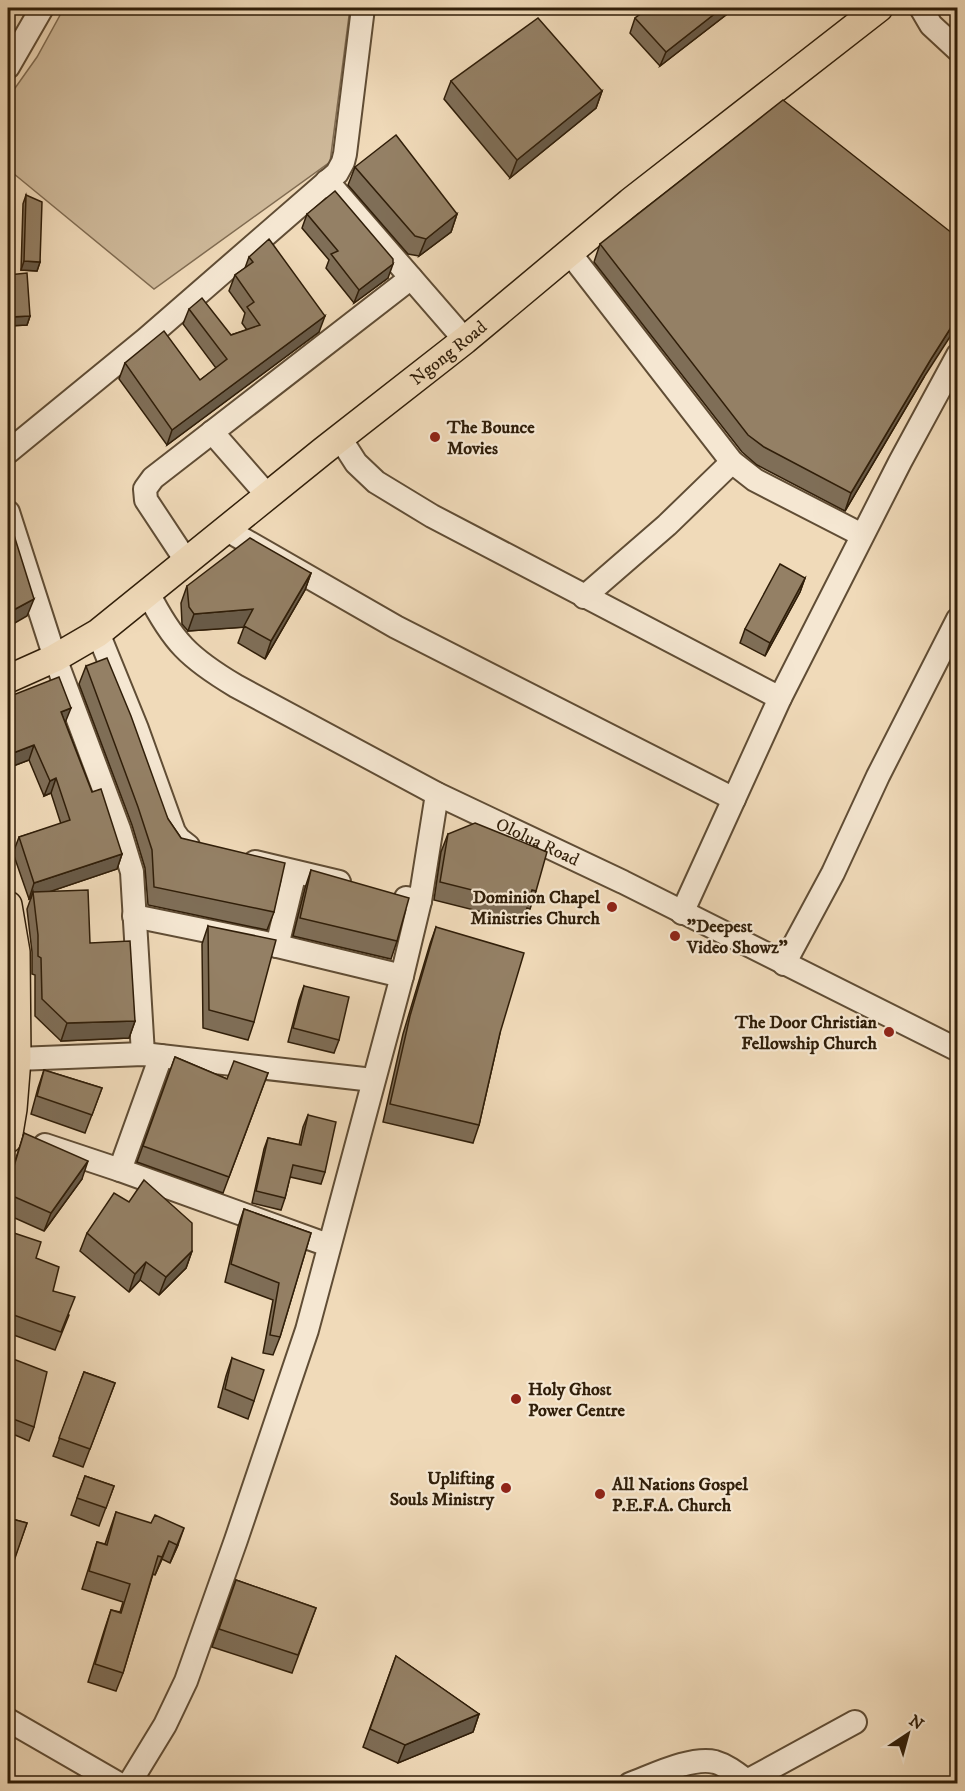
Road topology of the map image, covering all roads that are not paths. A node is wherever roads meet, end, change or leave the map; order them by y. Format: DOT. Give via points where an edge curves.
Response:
graph roads {
  1 [pos="42,8"];
  2 [pos="363,8"];
  3 [pos="879,8"];
  4 [pos="921,8"];
  5 [pos="957,50"];
  6 [pos="8,67"];
  7 [pos="327,181"];
  8 [pos="569,252"];
  9 [pos="411,278"];
  10 [pos="465,340"];
  11 [pos="957,355"];
  12 [pos="212,432"];
  13 [pos="340,438"];
  14 [pos="8,452"];
  15 [pos="732,462"];
  16 [pos="268,496"];
  17 [pos="8,512"];
  18 [pos="227,530"];
  19 [pos="862,535"];
  20 [pos="187,562"];
  21 [pos="148,593"];
  22 [pos="584,597"];
  23 [pos="957,619"];
  24 [pos="98,633"];
  25 [pos="56,658"];
  26 [pos="8,679"];
  27 [pos="780,698"];
  28 [pos="437,794"];
  29 [pos="734,799"];
  30 [pos="206,850"];
  31 [pos="240,858"];
  32 [pos="295,872"];
  33 [pos="363,888"];
  34 [pos="386,893"];
  35 [pos="420,901"];
  36 [pos="8,905"];
  37 [pos="682,913"];
  38 [pos="134,916"];
  39 [pos="277,946"];
  40 [pos="12,953"];
  41 [pos="784,964"];
  42 [pos="402,976"];
  43 [pos="957,1050"];
  44 [pos="152,1055"];
  45 [pos="16,1059"];
  46 [pos="373,1080"];
  47 [pos="8,1136"];
  48 [pos="120,1170"];
  49 [pos="328,1245"];
  50 [pos="8,1720"];
  51 [pos="855,1722"];
  52 [pos="749,1782"];
  53 [pos="119,1784"];
  54 [pos="129,1784"];
  55 [pos="630,1784"];
  1 -- 6 [label="street"];
  2 -- 7 [label="street" via="343,162"];
  3 -- 8 [label="main road, Ngong Road" via="779,101 630,202"];
  4 -- 5 [label="street" via="931,25"];
  7 -- 9 [label="street"];
  7 -- 14 [label="street" via="146,339"];
  8 -- 10 [label="main road, Ngong Road"];
  8 -- 15 [label="street"];
  9 -- 10 [label="street"];
  9 -- 12 [label="street"];
  10 -- 13 [label="main road, Ngong Road"];
  11 -- 19 [label="street"];
  12 -- 16 [label="street"];
  12 -- 20 [label="street" via="153,478 145,489 146,500"];
  13 -- 16 [label="main road, Ngong Road"];
  13 -- 22 [label="street" via="356,463 376,482"];
  15 -- 19 [label="street" via="755,480"];
  15 -- 22 [label="street"];
  16 -- 18 [label="main road, Ngong Road"];
  17 -- 25 [label="street"];
  18 -- 20 [label="main road, Ngong Road"];
  18 -- 29 [label="street" via="396,627"];
  19 -- 27 [label="street"];
  20 -- 21 [label="main road, Ngong Road"];
  21 -- 24 [label="main road, Ngong Road"];
  21 -- 28 [label="street, Ololua Road" via="162,622 181,647 206,668"];
  22 -- 27 [label="street"];
  23 -- 41 [label="street" via="833,873"];
  24 -- 25 [label="main road, Ngong Road"];
  24 -- 30 [label="street" via="174,831 186,845"];
  25 -- 26 [label="main road, Ngong Road"];
  25 -- 38 [label="street" via="119,829 132,872"];
  27 -- 29 [label="street"];
  28 -- 35 [label="street"];
  28 -- 37 [label="street, Ololua Road"];
  29 -- 37 [label="street"];
  31 -- 32 [label="street"];
  32 -- 33 [label="street"];
  32 -- 39 [label="street"];
  34 -- 35 [label="street"];
  35 -- 42 [label="street"];
  36 -- 40 [label="main road"];
  37 -- 41 [label="street, Ololua Road"];
  38 -- 39 [label="street"];
  38 -- 44 [label="street"];
  39 -- 42 [label="street"];
  40 -- 45 [label="main road"];
  41 -- 43 [label="street, Ololua Road"];
  42 -- 46 [label="street"];
  44 -- 45 [label="street"];
  44 -- 46 [label="street"];
  44 -- 48 [label="street"];
  45 -- 47 [label="main road" via="14,1110"];
  46 -- 49 [label="street"];
  47 -- 48 [label="street"];
  48 -- 49 [label="street"];
  49 -- 54 [label="street" via="307,1330 186,1681"];
  50 -- 53 [label="street"];
  51 -- 52 [label="street"];
  52 -- 55 [label="street" via="726,1766 702,1761"];
}
